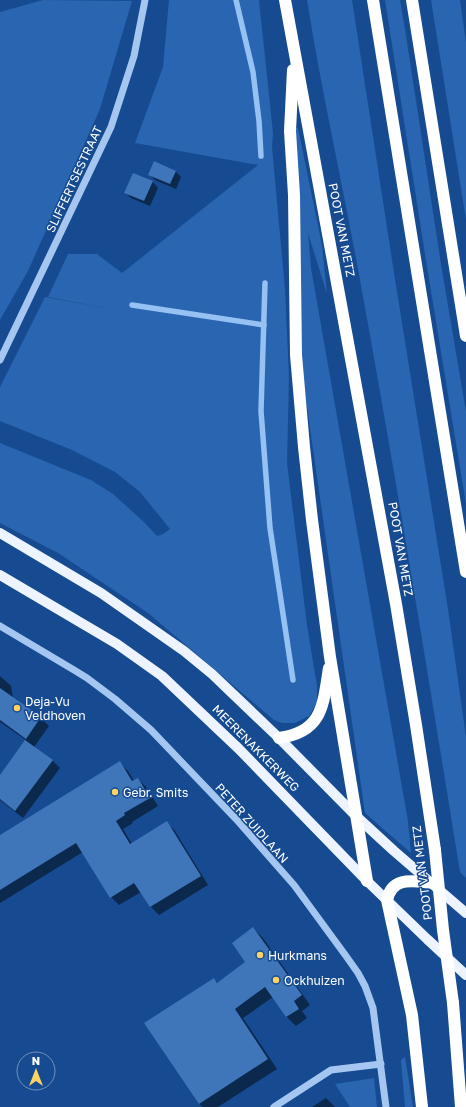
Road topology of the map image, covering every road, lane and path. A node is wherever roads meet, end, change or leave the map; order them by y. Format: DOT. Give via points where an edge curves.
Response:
graph roads {
  1 [pos="145,0"];
  2 [pos="285,0"];
  3 [pos="373,0"];
  4 [pos="412,0"];
  5 [pos="294,50"];
  6 [pos="466,336"];
  7 [pos="0,360"];
  8 [pos="0,533"];
  9 [pos="466,572"];
  10 [pos="0,574"];
  11 [pos="0,626"];
  12 [pos="330,657"];
  13 [pos="279,738"];
  14 [pos="356,816"];
  15 [pos="367,880"];
  16 [pos="432,883"];
  17 [pos="387,900"];
  18 [pos="466,913"];
  19 [pos="466,975"];
  20 [pos="381,1064"];
  21 [pos="274,1107"];
  22 [pos="386,1107"];
  23 [pos="422,1107"];
  24 [pos="461,1107"];
  1 -- 7 [label="street, SLIFFERTSESTRAAT" via="134,56 110,127"];
  2 -- 5 [label="highway, POOT VAN METZ"];
  3 -- 9 [label="highway"];
  4 -- 6 [label="highway"];
  5 -- 12 [label="highway" via="290,131 294,195 296,355 307,476"];
  5 -- 24 [label="highway, POOT VAN METZ, bridge" via="416,725 435,850 453,1003"];
  8 -- 13 [label="main road, MEERENAKKERWEG" via="101,594 184,651"];
  10 -- 15 [label="main road, MEERENAKKERWEG" via="118,644 162,676 239,749"];
  11 -- 20 [label="street, PETER ZUIDLAAN" via="87,678 151,730 236,819 294,885 365,986 373,1008"];
  12 -- 13 [label="highway" via="324,704 317,718 298,733"];
  12 -- 14 [label="highway"];
  13 -- 14 [label="main road, MEERENAKKERWEG"];
  14 -- 15 [label="highway"];
  14 -- 16 [label="main road, MEERENAKKERWEG"];
  15 -- 17 [label="main road, MEERENAKKERWEG"];
  16 -- 17 [label="highway" via="400,882 391,890"];
  16 -- 18 [label="main road, MEERENAKKERWEG"];
  17 -- 19 [label="main road, MEERENAKKERWEG"];
  17 -- 23 [label="highway" via="412,1015"];
  20 -- 21 [label="street" via="331,1070"];
  20 -- 22 [label="street, PETER ZUIDLAAN"];
}
